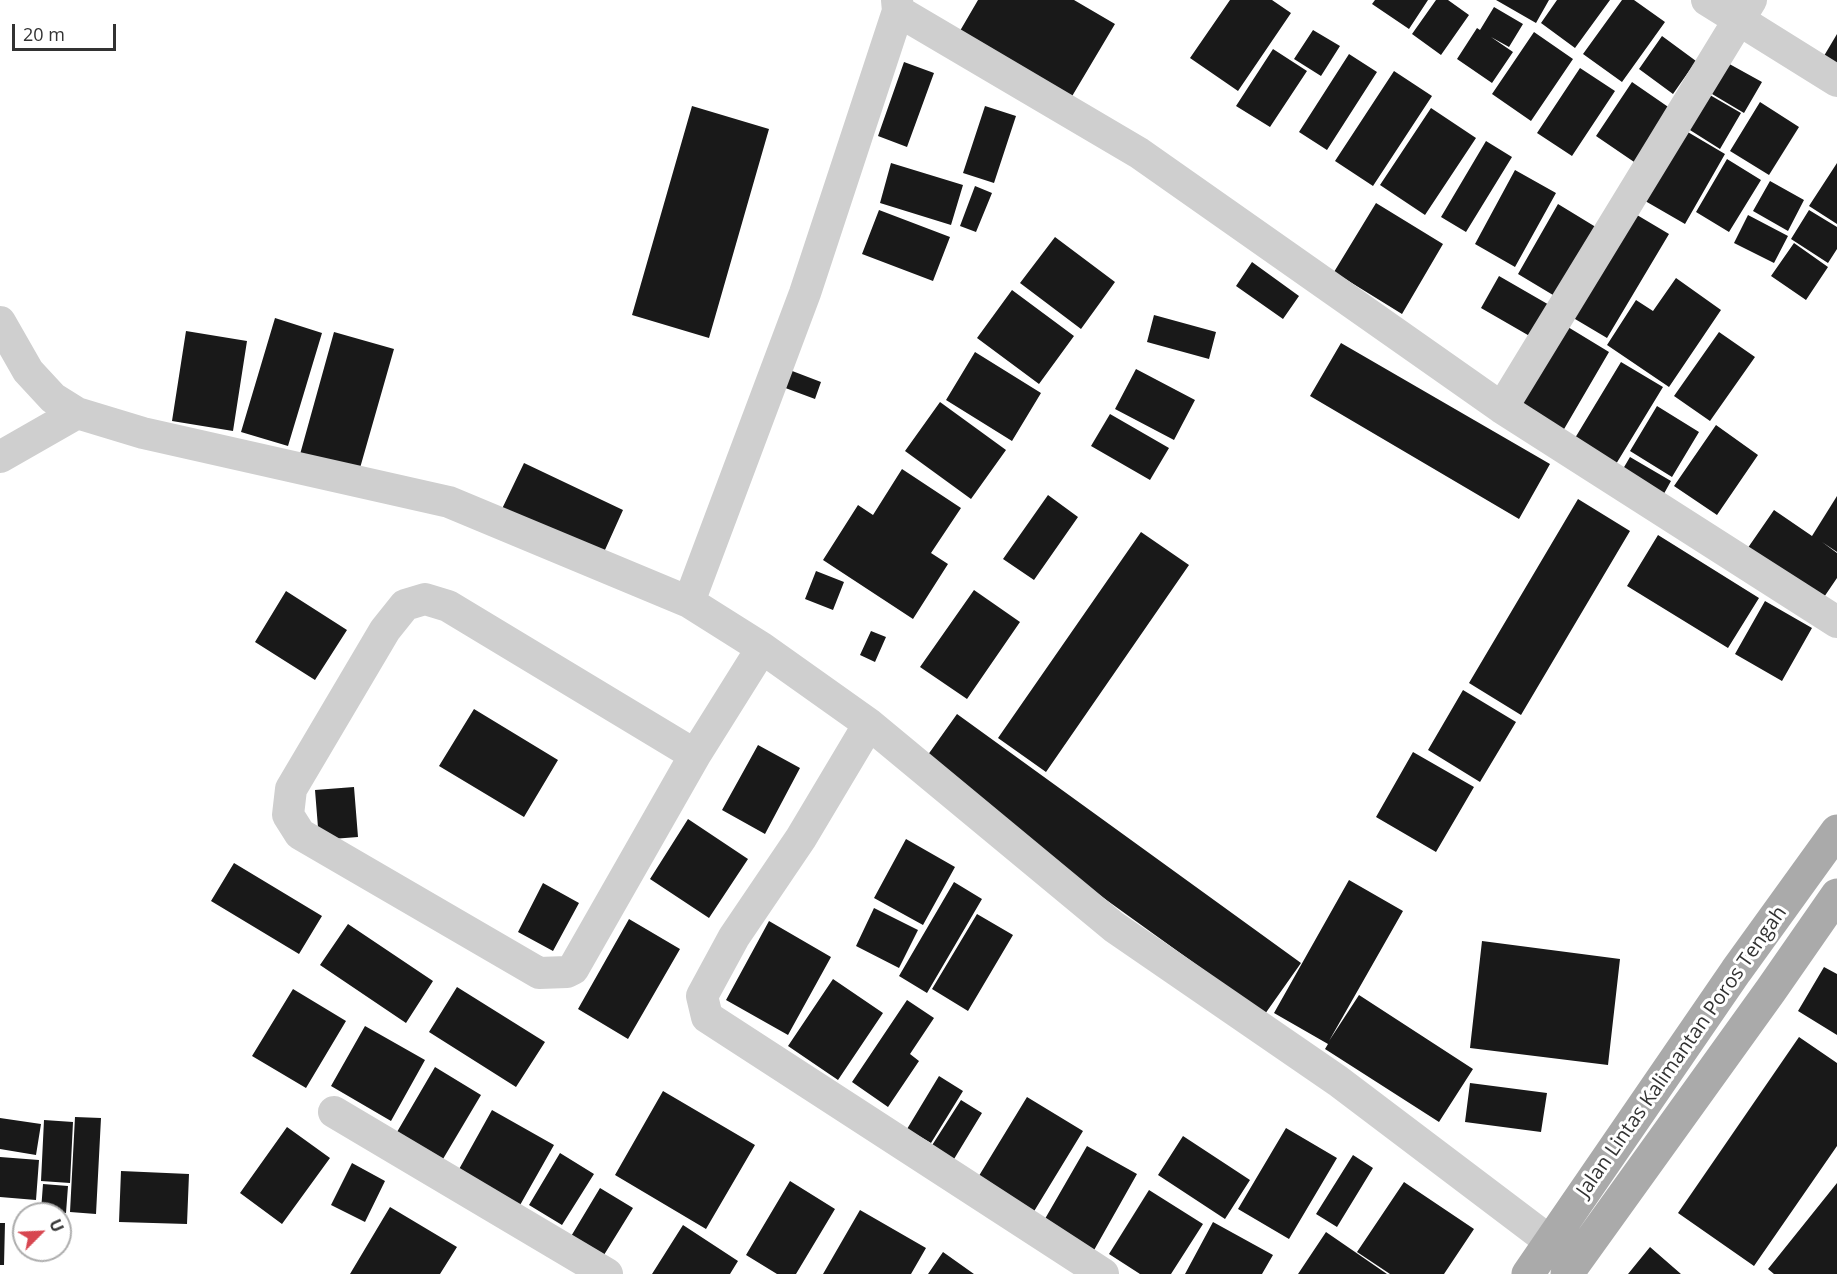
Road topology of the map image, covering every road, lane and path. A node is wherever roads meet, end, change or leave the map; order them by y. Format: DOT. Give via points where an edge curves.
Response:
graph roads {
  1 [pos="1707,0"];
  2 [pos="897,6"];
  3 [pos="1745,11"];
  4 [pos="1837,81"];
  5 [pos="0,322"];
  6 [pos="1502,408"];
  7 [pos="77,413"];
  8 [pos="0,457"];
  9 [pos="689,602"];
  10 [pos="1837,622"];
  11 [pos="762,648"];
  12 [pos="869,724"];
  13 [pos="695,755"];
  14 [pos="1837,831"];
  15 [pos="1837,895"];
  16 [pos="334,1112"];
  17 [pos="1565,1259"];
  18 [pos="607,1274"];
  19 [pos="1102,1274"];
  20 [pos="1528,1274"];
  1 -- 3 [label="street"];
  2 -- 6 [label="street" via="1139,153"];
  2 -- 9 [label="street" via="804,293"];
  3 -- 4 [label="street"];
  3 -- 6 [label="street"];
  5 -- 7 [label="street" via="28,370 53,398"];
  6 -- 10 [label="street"];
  7 -- 8 [label="street"];
  7 -- 9 [label="street" via="143,433 449,502"];
  9 -- 11 [label="street"];
  11 -- 12 [label="street"];
  11 -- 13 [label="street"];
  12 -- 17 [label="street" via="1114,927 1338,1081"];
  12 -- 19 [label="street" via="801,838 734,937 702,996 706,1017"];
  13 -- 13 [label="street" via="573,969 567,972 539,973 300,834 288,815 291,789 385,630 405,605 424,599 448,606"];
  14 -- 17 [label="main road, Jalan Lintas Kalimantan Poros Tengah" via="1736,971"];
  15 -- 17 [label="main road, Jalan Lintas Kalimantan Poros Tengah" via="1771,990"];
  16 -- 18 [label="street"];
  17 -- 20 [label="main road, Jalan Lintas Kalimantan Poros Tengah"];
}
